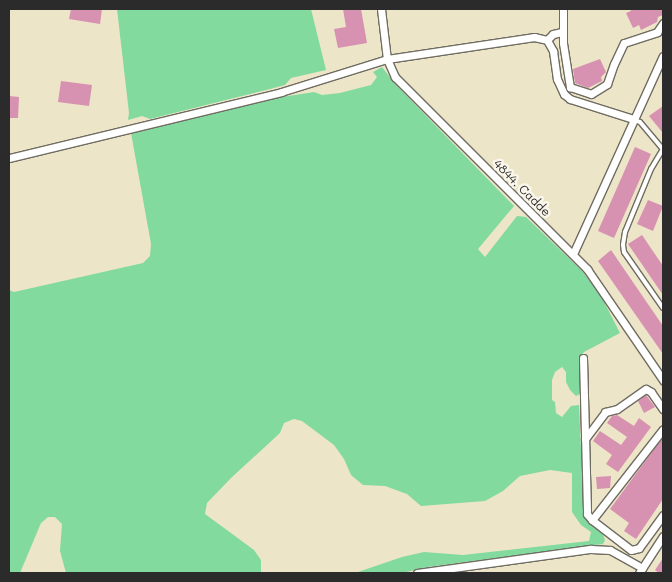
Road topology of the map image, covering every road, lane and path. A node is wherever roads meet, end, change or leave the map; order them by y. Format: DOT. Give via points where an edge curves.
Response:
graph roads {
  1 [pos="381,9"];
  2 [pos="564,9"];
  3 [pos="663,23"];
  4 [pos="562,32"];
  5 [pos="547,40"];
  6 [pos="663,56"];
  7 [pos="387,59"];
  8 [pos="632,119"];
  9 [pos="663,149"];
  10 [pos="9,158"];
  11 [pos="572,254"];
  12 [pos="663,308"];
  13 [pos="583,358"];
  14 [pos="663,380"];
  15 [pos="663,409"];
  16 [pos="663,429"];
  17 [pos="584,440"];
  18 [pos="663,515"];
  19 [pos="592,520"];
  20 [pos="663,536"];
  21 [pos="640,570"];
  22 [pos="418,573"];
  1 -- 7 [label="street, 4844. Cadde"];
  2 -- 4 [label="street"];
  3 -- 4 [label="street" via="657,32 624,43 607,84 591,94 570,87"];
  4 -- 5 [label="street"];
  5 -- 7 [label="street" via="534,37"];
  5 -- 8 [label="street" via="564,94 570,99"];
  6 -- 8 [label="street"];
  7 -- 10 [label="street" via="281,92"];
  7 -- 11 [label="street, 4844. Cadde" via="403,87"];
  8 -- 9 [label="lane" via="640,122"];
  8 -- 11 [label="street"];
  9 -- 12 [label="lane" via="651,169 622,245"];
  11 -- 14 [label="street, 4844. Cadde" via="588,269"];
  13 -- 17 [label="street"];
  15 -- 17 [label="street" via="646,389 617,409 605,412"];
  16 -- 19 [label="street"];
  17 -- 19 [label="street" via="586,506"];
  18 -- 19 [label="street" via="636,550 631,550"];
  20 -- 21 [label="street"];
  21 -- 22 [label="street" via="610,550 591,549"];
}
